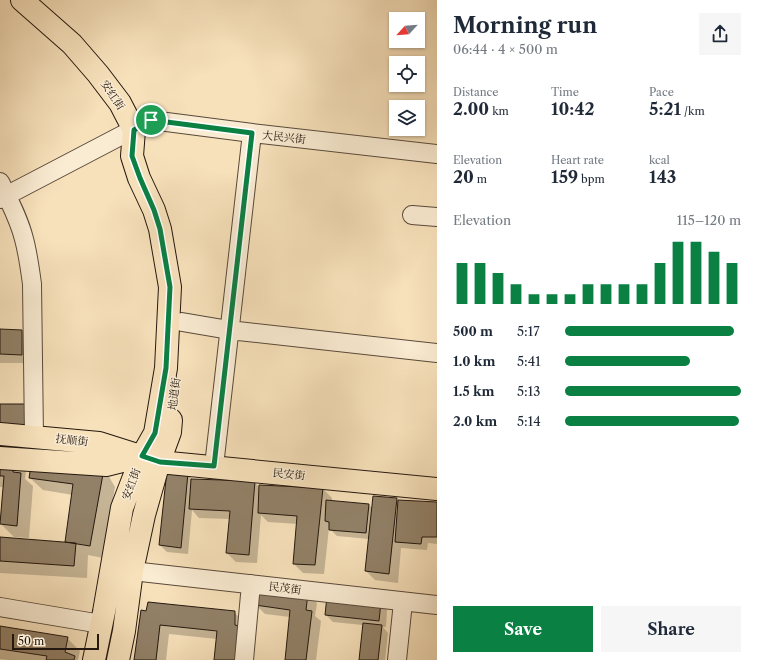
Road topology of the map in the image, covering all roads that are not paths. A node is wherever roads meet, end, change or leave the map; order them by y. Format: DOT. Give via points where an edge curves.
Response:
graph roads {
  1 [pos="22,0"];
  2 [pos="134,130"];
  3 [pos="252,133"];
  4 [pos="437,154"];
  5 [pos="2,192"];
  6 [pos="412,215"];
  7 [pos="437,218"];
  8 [pos="182,322"];
  9 [pos="229,330"];
  10 [pos="437,353"];
  11 [pos="0,434"];
  12 [pos="34,436"];
  13 [pos="0,446"];
  14 [pos="0,458"];
  15 [pos="151,459"];
  16 [pos="214,466"];
  17 [pos="437,489"];
  18 [pos="132,571"];
  19 [pos="251,584"];
  20 [pos="403,602"];
  21 [pos="437,605"];
  22 [pos="0,607"];
  23 [pos="101,624"];
  24 [pos="94,660"];
  25 [pos="118,660"];
  26 [pos="244,660"];
  27 [pos="397,660"];
  1 -- 2 [label="main road, 安红街" via="72,44 98,74 120,103"];
  2 -- 3 [label="street, 大民兴街" via="151,120"];
  2 -- 5 [label="street, 大民兴街"];
  2 -- 8 [label="main road, 地道街" via="158,188 176,244 182,276"];
  2 -- 15 [label="main road, 安红街" via="132,156 160,229 170,287 166,368"];
  3 -- 4 [label="street, 大民兴街"];
  3 -- 9 [label="street"];
  5 -- 12 [label="street" via="24,238 29,261 32,284"];
  6 -- 7 [label="street"];
  8 -- 9 [label="street"];
  8 -- 15 [label="main road, 地道街" via="170,432"];
  9 -- 10 [label="street"];
  9 -- 16 [label="street"];
  11 -- 12 [label="main road, 抚顺街"];
  12 -- 15 [label="main road, 抚顺街" via="99,443"];
  13 -- 15 [label="main road, 抚顺街"];
  14 -- 15 [label="main road, 抚顺街" via="106,465"];
  15 -- 16 [label="main road, 民安街"];
  15 -- 18 [label="main road, 地道街" via="144,515"];
  15 -- 23 [label="main road, 安红街" via="122,508"];
  16 -- 17 [label="main road, 民安街"];
  18 -- 19 [label="street, 民茂街"];
  18 -- 25 [label="main road, 地道街"];
  19 -- 20 [label="street, 民茂街"];
  19 -- 26 [label="street"];
  20 -- 21 [label="street, 民茂街"];
  20 -- 27 [label="street"];
  22 -- 23 [label="street"];
  23 -- 24 [label="main road, 安红街"];
}
